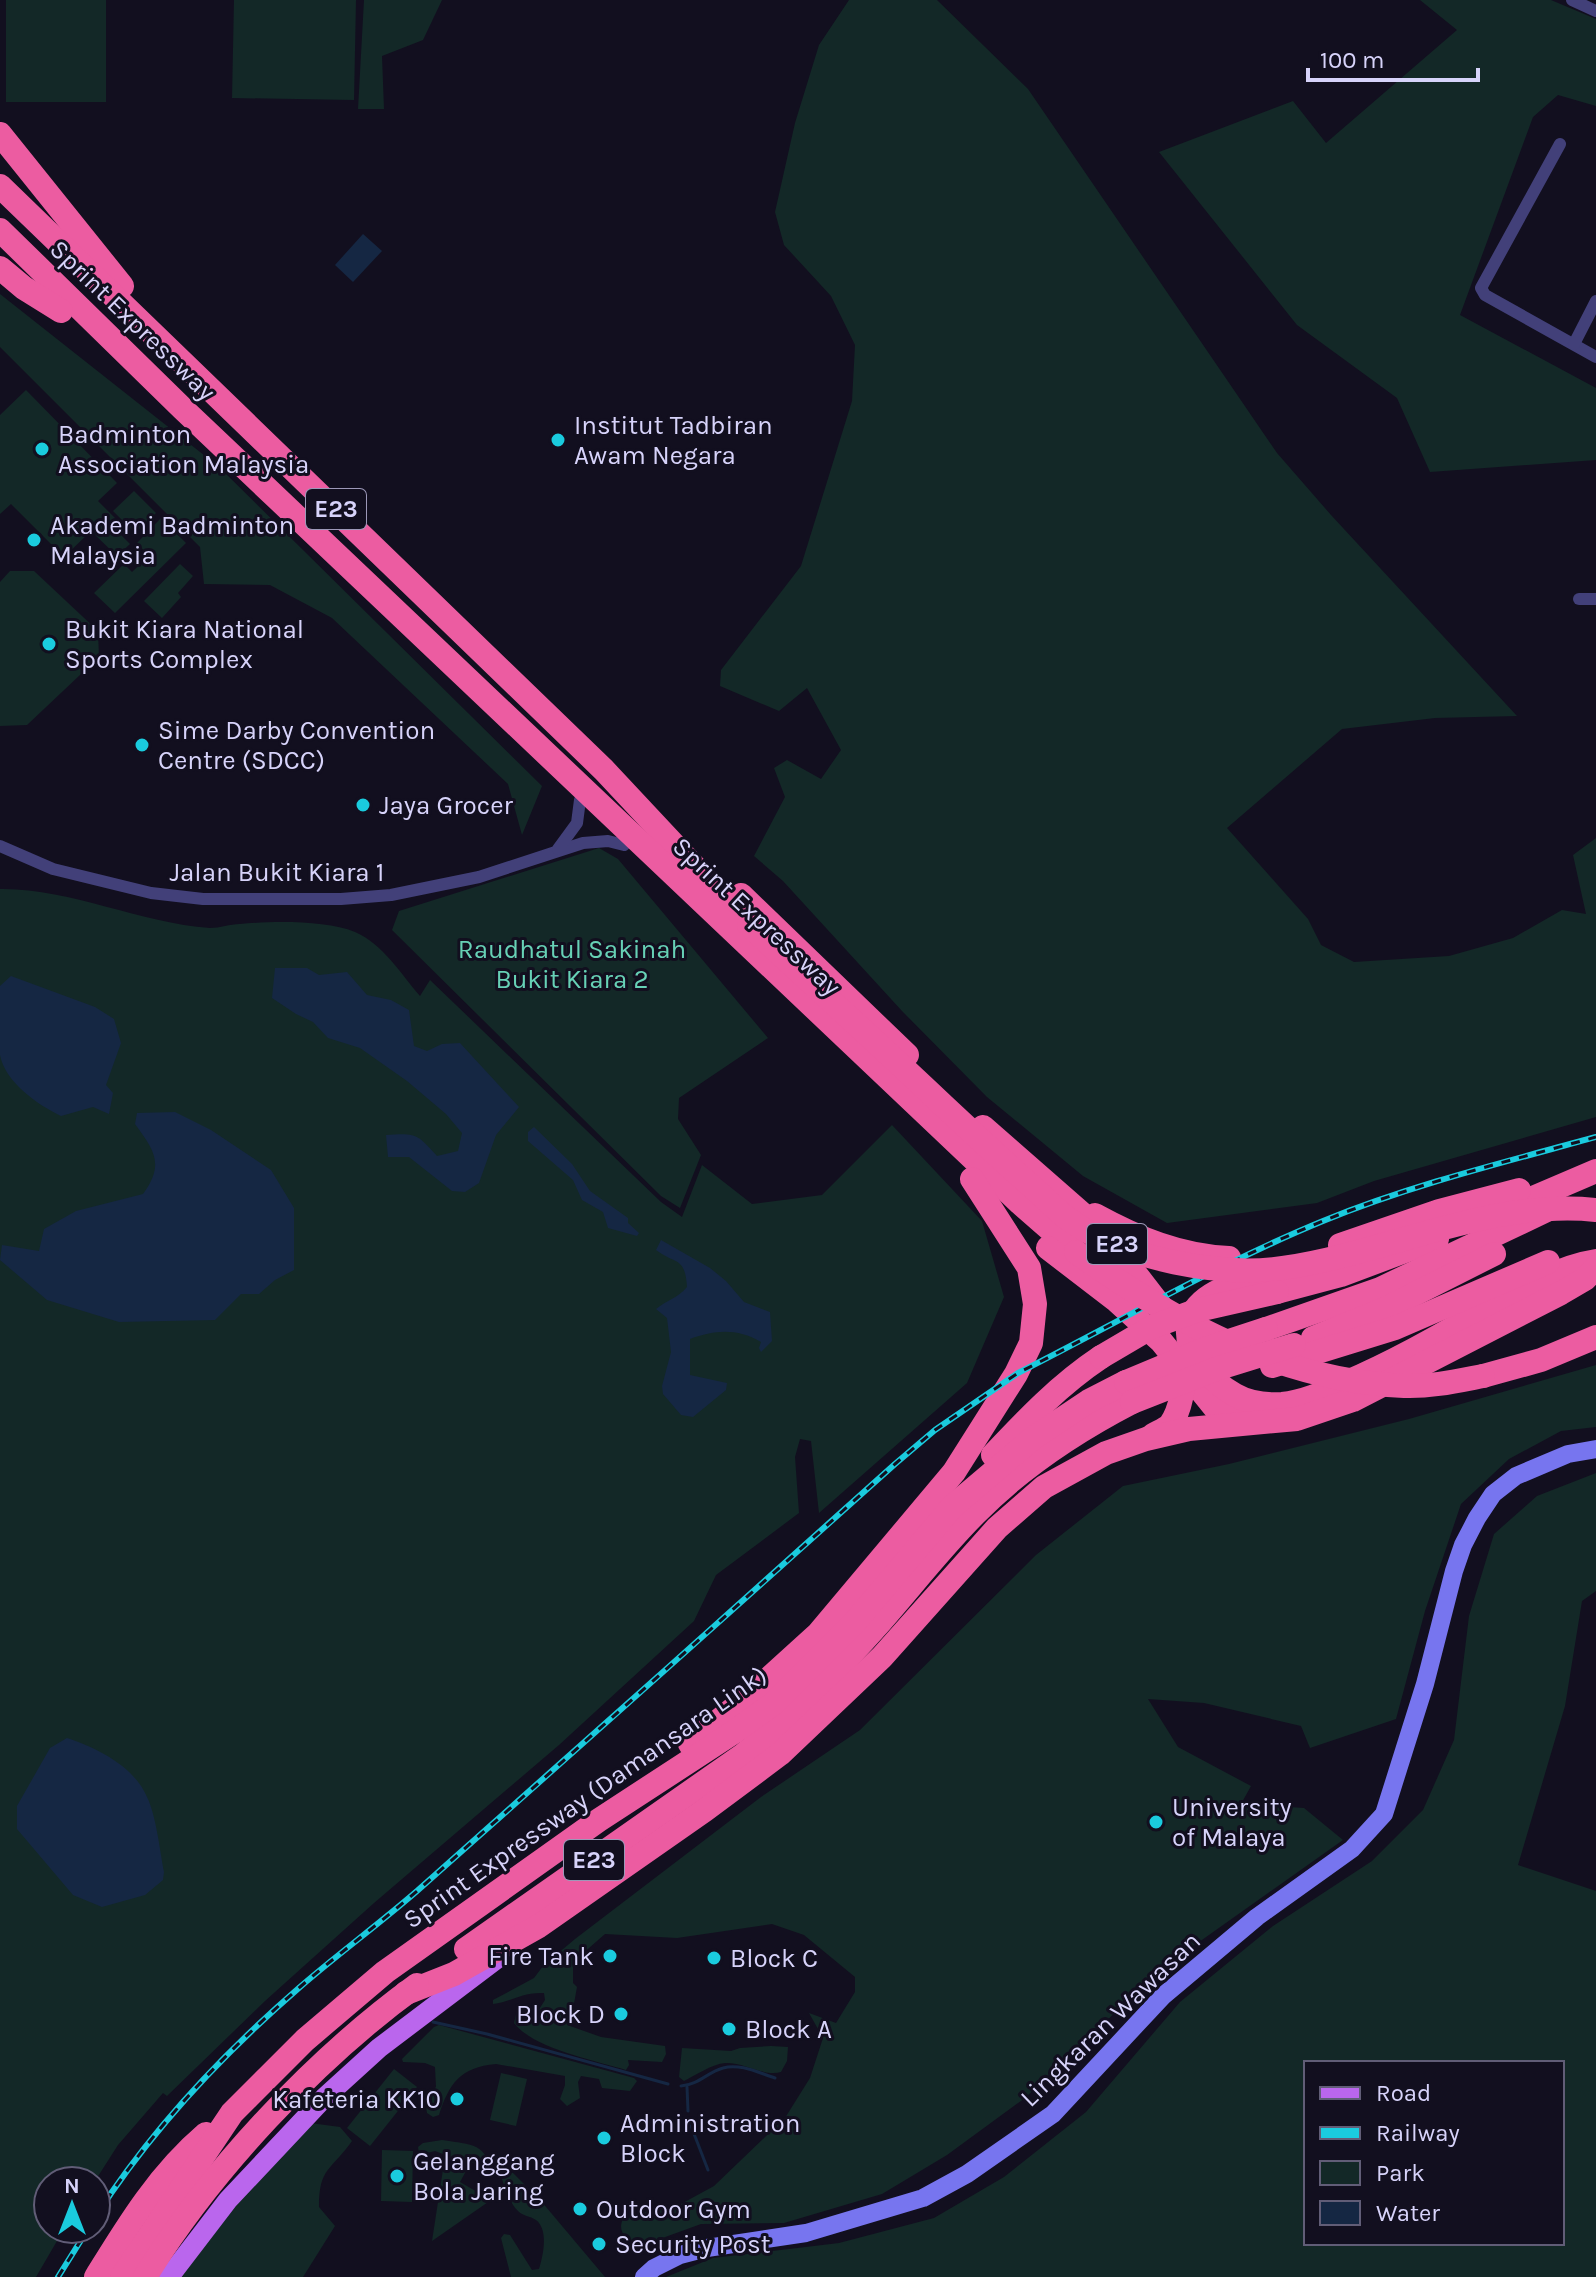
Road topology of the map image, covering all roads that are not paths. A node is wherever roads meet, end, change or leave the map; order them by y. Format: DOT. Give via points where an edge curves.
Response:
graph roads {
  1 [pos="1572,0"];
  2 [pos="1596,11"];
  3 [pos="0,134"];
  4 [pos="1560,144"];
  5 [pos="0,186"];
  6 [pos="0,230"];
  7 [pos="0,251"];
  8 [pos="0,268"];
  9 [pos="1596,301"];
  10 [pos="61,311"];
  11 [pos="1574,344"];
  12 [pos="1596,357"];
  13 [pos="190,368"];
  14 [pos="183,409"];
  15 [pos="1579,599"];
  16 [pos="1596,599"];
  17 [pos="550,758"];
  18 [pos="604,770"];
  19 [pos="580,800"];
  20 [pos="624,845"];
  21 [pos="0,846"];
  22 [pos="556,852"];
  23 [pos="742,930"];
  24 [pos="1589,1178"];
  25 [pos="972,1179"];
  26 [pos="1066,1199"];
  27 [pos="1596,1203"];
  28 [pos="1596,1210"];
  29 [pos="1502,1213"];
  30 [pos="1104,1233"];
  31 [pos="1596,1249"];
  32 [pos="1066,1263"];
  33 [pos="1596,1264"];
  34 [pos="1596,1337"];
  35 [pos="1184,1372"];
  36 [pos="1135,1398"];
  37 [pos="1297,1419"];
  38 [pos="1146,1439"];
  39 [pos="1596,1449"];
  40 [pos="952,1507"];
  41 [pos="902,1619"];
  42 [pos="865,1672"];
  43 [pos="780,1725"];
  44 [pos="599,1820"];
  45 [pos="539,1926"];
  46 [pos="406,1993"];
  47 [pos="232,2113"];
  48 [pos="96,2277"];
  49 [pos="122,2277"];
  50 [pos="145,2277"];
  51 [pos="169,2277"];
  52 [pos="644,2277"];
  1 -- 2 [label="street"];
  3 -- 13 [label="highway"];
  4 -- 11 [label="street" via="1482,282 1482,291"];
  5 -- 13 [label="highway, Sprint Expressway / E23"];
  6 -- 14 [label="highway, Sprint Expressway / E23"];
  7 -- 10 [label="highway"];
  8 -- 10 [label="highway"];
  9 -- 11 [label="street"];
  10 -- 14 [label="highway"];
  11 -- 12 [label="street"];
  13 -- 18 [label="highway, Sprint Expressway / E23"];
  14 -- 17 [label="highway, Sprint Expressway / E23"];
  15 -- 16 [label="street"];
  17 -- 19 [label="highway"];
  17 -- 23 [label="highway, Sprint Expressway / E23"];
  18 -- 23 [label="highway, Sprint Expressway / E23"];
  18 -- 26 [label="highway" via="635,788 826,979"];
  19 -- 20 [label="highway"];
  19 -- 22 [label="street" via="577,823"];
  20 -- 22 [label="street, Jalan Bukit Kiara 1" via="597,841"];
  20 -- 25 [label="highway"];
  21 -- 22 [label="street, Jalan Bukit Kiara 1" via="89,879 203,899 391,895 479,877"];
  23 -- 29 [label="highway, E23, bridge" via="1074,1223 1108,1241 1187,1264 1280,1269"];
  23 -- 34 [label="highway, Sprint Expressway / E23, bridge" via="1076,1252 1129,1290 1242,1350 1294,1369 1405,1386 1483,1376"];
  24 -- 26 [label="highway" via="1504,1193 1310,1255 1273,1258 1215,1257 1173,1249 1132,1235"];
  24 -- 33 [label="highway" via="1225,1288 1191,1316 1187,1339 1207,1371 1235,1395 1255,1403 1284,1404 1360,1377 1560,1272"];
  24 -- 36 [label="highway, Sprint Expressway (Damansara Link) / E23, bridge" via="1380,1289 1205,1349"];
  25 -- 32 [label="highway"];
  25 -- 44 [label="highway" via="1029,1268 1035,1304 1031,1343 1016,1374 954,1472 818,1634"];
  26 -- 30 [label="highway"];
  27 -- 36 [label="highway, Sprint Expressway (Damansara Link) / E23, bridge" via="1387,1308"];
  28 -- 29 [label="highway, E23, bridge"];
  29 -- 40 [label="highway, bridge" via="1341,1275 1198,1310 1152,1327 1072,1376 1043,1402 980,1468"];
  30 -- 32 [label="highway" via="1106,1253 1097,1268 1085,1271"];
  30 -- 35 [label="highway" via="1167,1315"];
  31 -- 36 [label="highway" via="1555,1259 1395,1328 1270,1367"];
  32 -- 35 [label="highway" via="1161,1341"];
  33 -- 37 [label="highway" via="1585,1279 1483,1334 1353,1400"];
  35 -- 37 [label="highway" via="1215,1408 1237,1419"];
  35 -- 38 [label="highway" via="1169,1426"];
  36 -- 40 [label="highway, Sprint Expressway (Damansara Link) / E23" via="1089,1401 1032,1439"];
  36 -- 41 [label="highway" via="1091,1442 1007,1505"];
  36 -- 43 [label="highway, Sprint Expressway (Damansara Link) / E23" via="1054,1447 974,1514 873,1630"];
  37 -- 38 [label="highway" via="1189,1429"];
  38 -- 42 [label="highway" via="1106,1453 1044,1487 997,1528"];
  39 -- 52 [label="street, Lingkaran Wawasan" via="1568,1454 1516,1476 1493,1494 1477,1518 1454,1571 1384,1814 1352,1849 1257,1917 1163,1996 1053,2114 923,2198 806,2233 680,2255"];
  40 -- 44 [label="highway, Sprint Expressway (Damansara Link) / E23" via="855,1622 774,1703"];
  41 -- 42 [label="highway"];
  41 -- 43 [label="highway" via="812,1706"];
  42 -- 45 [label="highway" via="780,1754"];
  43 -- 46 [label="highway, Sprint Expressway (Damansara Link) / E23"];
  44 -- 47 [label="highway, Sprint Expressway (Damansara Link) / E23" via="385,1972 305,2040"];
  45 -- 46 [label="highway" via="454,1974"];
  45 -- 51 [label="main road" via="379,2048 324,2098 228,2200"];
  46 -- 50 [label="highway, Sprint Expressway (Damansara Link) / E23" via="298,2087 196,2202"];
  47 -- 48 [label="highway" via="184,2153 143,2201"];
  47 -- 49 [label="highway, Sprint Expressway (Damansara Link) / E23"];
}
